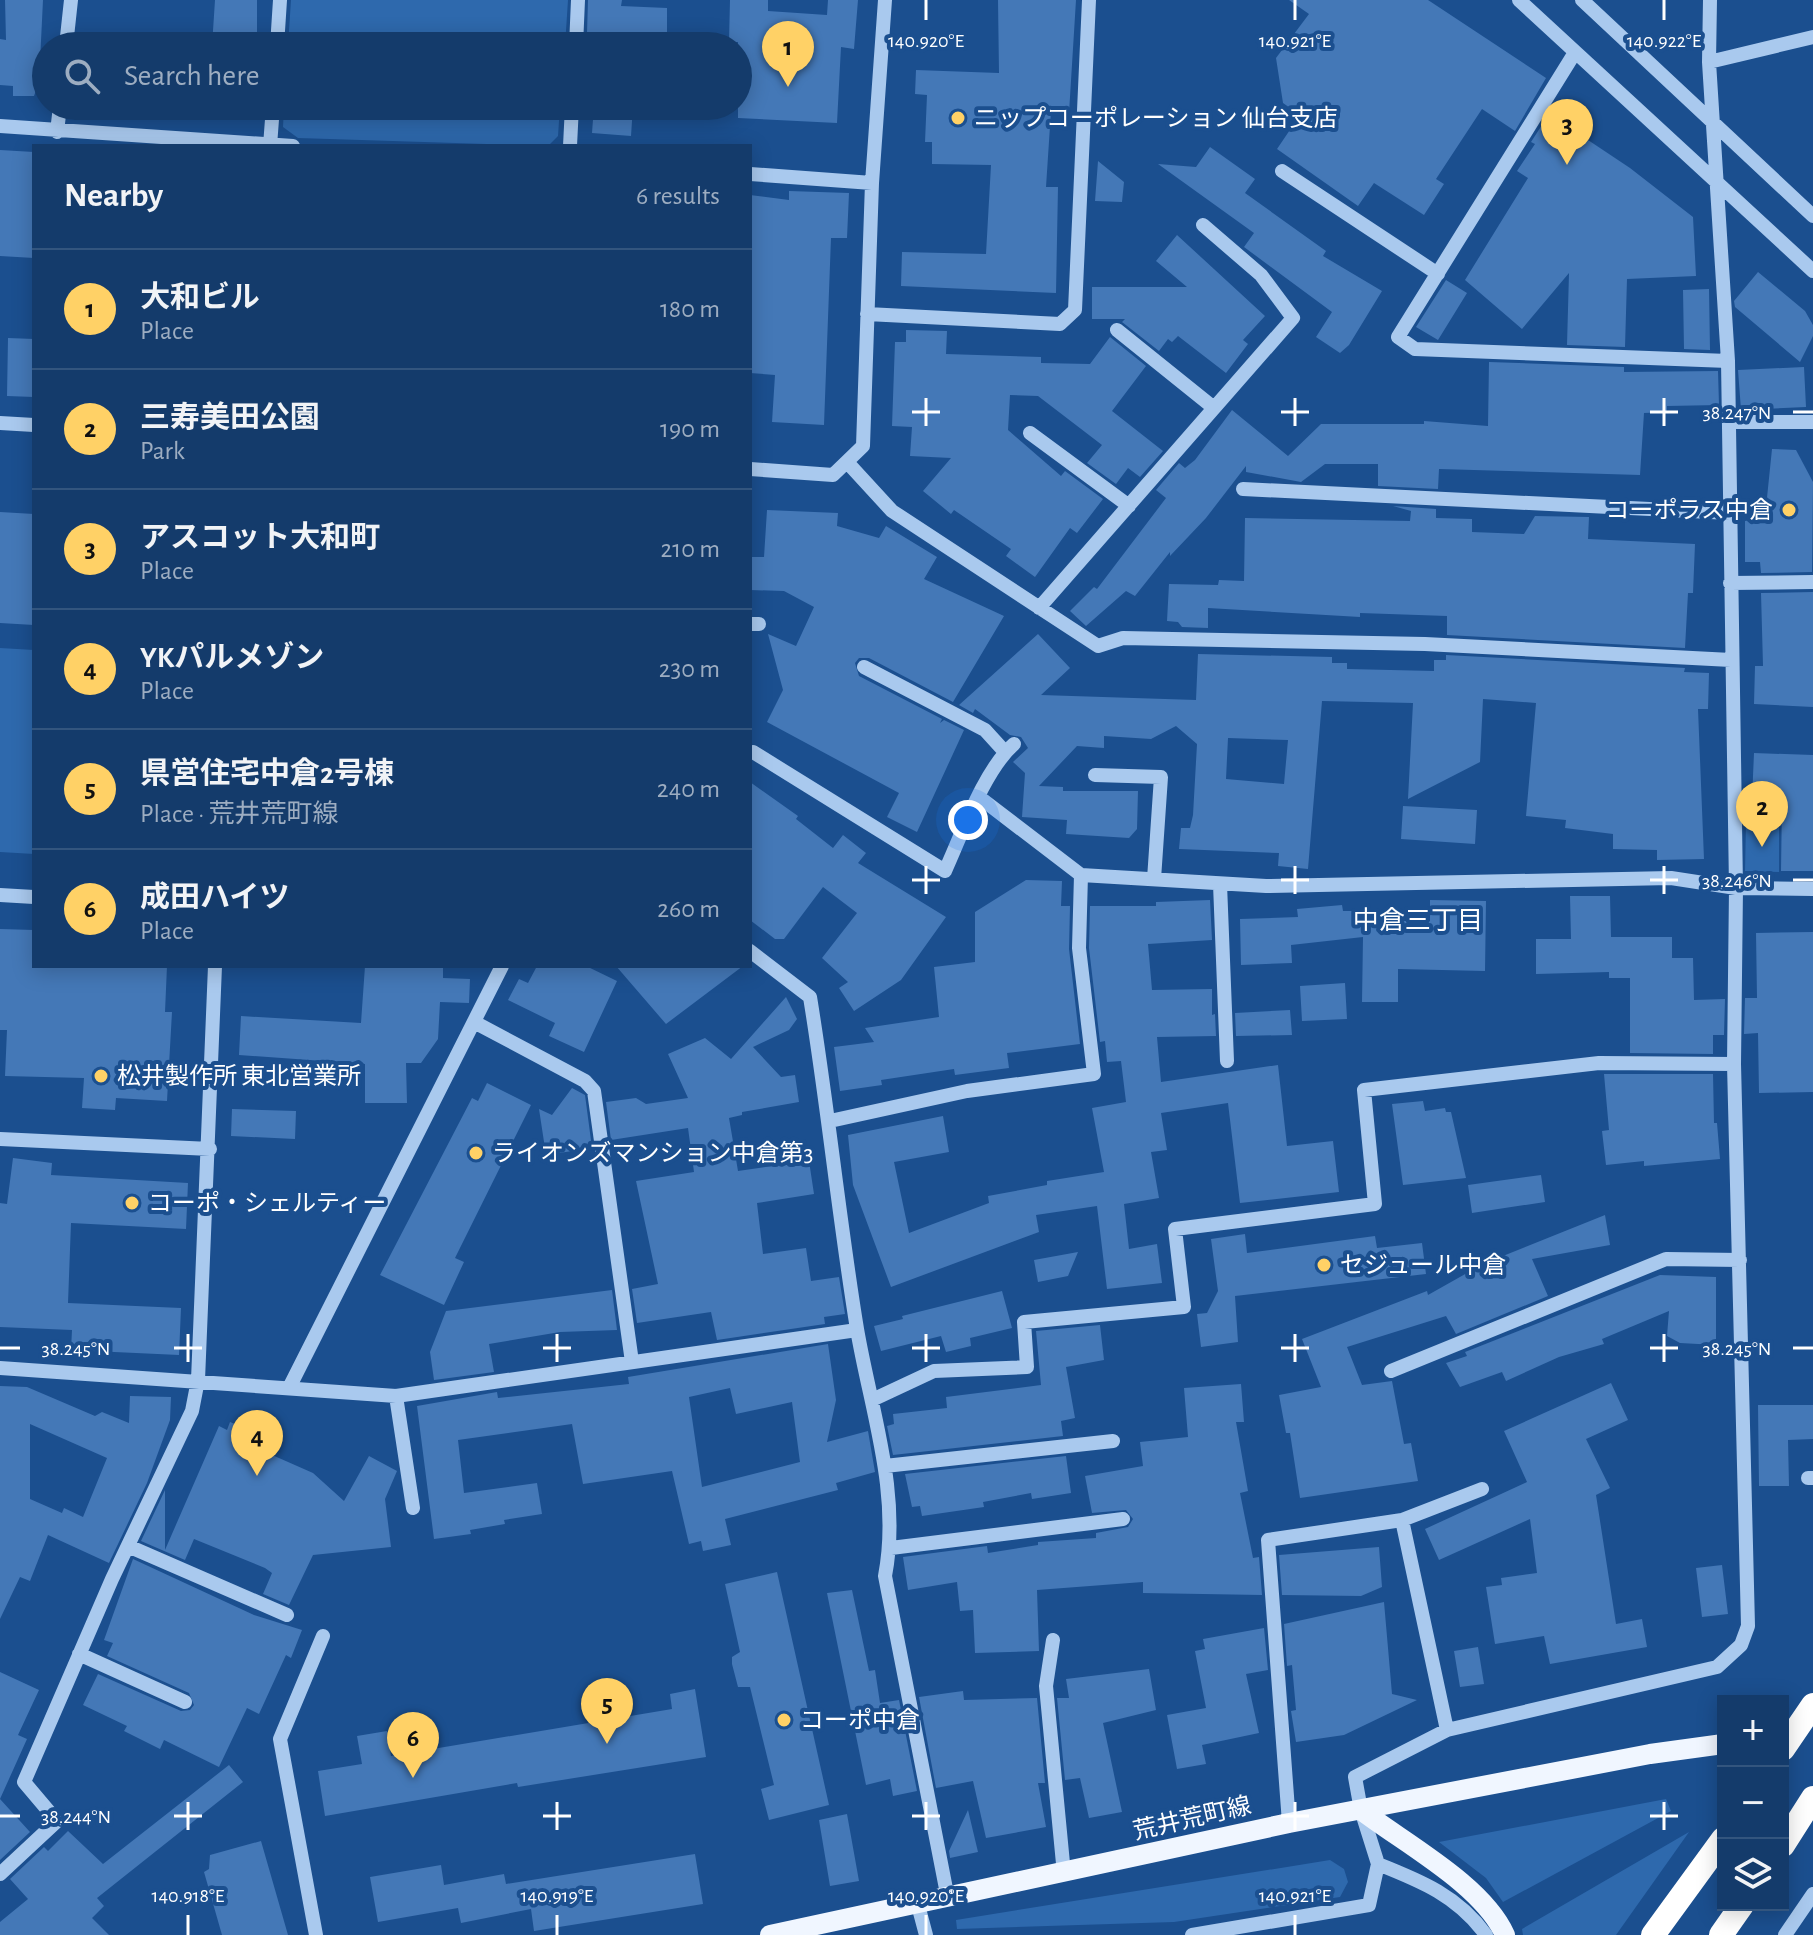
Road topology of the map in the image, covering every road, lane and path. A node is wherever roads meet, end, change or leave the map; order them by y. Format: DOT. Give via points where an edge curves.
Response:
graph roads {
  1 [pos="71,0"];
  2 [pos="280,0"];
  3 [pos="578,0"];
  4 [pos="885,0"];
  5 [pos="1089,0"];
  6 [pos="1519,0"];
  7 [pos="1582,0"];
  8 [pos="1710,0"];
  9 [pos="68,32"];
  10 [pos="278,32"];
  11 [pos="577,32"];
  12 [pos="1813,37"];
  13 [pos="1574,54"];
  14 [pos="1709,62"];
  15 [pos="58,120"];
  16 [pos="272,120"];
  17 [pos="571,120"];
  18 [pos="1712,122"];
  19 [pos="0,126"];
  20 [pos="57,132"];
  21 [pos="254,144"];
  22 [pos="270,144"];
  23 [pos="570,144"];
  24 [pos="1282,171"];
  25 [pos="752,174"];
  26 [pos="1716,181"];
  27 [pos="872,183"];
  28 [pos="1813,216"];
  29 [pos="1203,225"];
  30 [pos="1813,271"];
  31 [pos="1438,274"];
  32 [pos="867,314"];
  33 [pos="1117,330"];
  34 [pos="1728,361"];
  35 [pos="1214,408"];
  36 [pos="1729,422"];
  37 [pos="1813,422"];
  38 [pos="0,423"];
  39 [pos="32,425"];
  40 [pos="1030,433"];
  41 [pos="847,462"];
  42 [pos="752,469"];
  43 [pos="1243,489"];
  44 [pos="1129,506"];
  45 [pos="1730,513"];
  46 [pos="1813,582"];
  47 [pos="1730,583"];
  48 [pos="1039,608"];
  49 [pos="1731,660"];
  50 [pos="864,667"];
  51 [pos="753,752"];
  52 [pos="1095,775"];
  53 [pos="979,797"];
  54 [pos="1081,875"];
  55 [pos="1154,879"];
  56 [pos="1220,884"];
  57 [pos="1736,888"];
  58 [pos="1813,889"];
  59 [pos="0,895"];
  60 [pos="32,897"];
  61 [pos="752,953"];
  62 [pos="215,968"];
  63 [pos="501,968"];
  64 [pos="474,1022"];
  65 [pos="1227,1061"];
  66 [pos="1734,1064"];
  67 [pos="830,1121"];
  68 [pos="0,1139"];
  69 [pos="210,1149"];
  70 [pos="1740,1260"];
  71 [pos="857,1330"];
  72 [pos="632,1362"];
  73 [pos="0,1368"];
  74 [pos="1391,1371"];
  75 [pos="198,1380"];
  76 [pos="290,1386"];
  77 [pos="396,1396"];
  78 [pos="872,1400"];
  79 [pos="1113,1441"];
  80 [pos="885,1466"];
  81 [pos="1482,1489"];
  82 [pos="413,1508"];
  83 [pos="1123,1519"];
  84 [pos="1402,1520"];
  85 [pos="128,1546"];
  86 [pos="891,1548"];
  87 [pos="287,1615"];
  88 [pos="323,1636"];
  89 [pos="1053,1640"];
  90 [pos="79,1654"];
  91 [pos="185,1702"];
  92 [pos="1813,1705"];
  93 [pos="1447,1730"];
  94 [pos="1793,1739"];
  95 [pos="1717,1745"];
  96 [pos="1813,1798"];
  97 [pos="1361,1810"];
  98 [pos="1289,1823"];
  99 [pos="1787,1839"];
  100 [pos="1717,1847"];
  101 [pos="1378,1864"];
  102 [pos="0,1874"];
  103 [pos="1064,1874"];
  104 [pos="1813,1894"];
  105 [pos="948,1899"];
  106 [pos="918,1905"];
  107 [pos="1738,1911"];
  108 [pos="316,1935"];
  109 [pos="770,1935"];
  110 [pos="926,1935"];
  111 [pos="1192,1935"];
  112 [pos="1486,1935"];
  113 [pos="1505,1935"];
  114 [pos="1653,1935"];
  115 [pos="1721,1935"];
  116 [pos="1785,1935"];
  1 -- 9 [label="street"];
  2 -- 10 [label="street"];
  3 -- 11 [label="street"];
  4 -- 27 [label="street"];
  5 -- 32 [label="street" via="1075,310 1060,324"];
  6 -- 13 [label="street"];
  7 -- 18 [label="street"];
  8 -- 14 [label="street"];
  12 -- 14 [label="street"];
  13 -- 26 [label="street"];
  13 -- 31 [label="street"];
  14 -- 18 [label="street"];
  15 -- 20 [label="street"];
  16 -- 22 [label="street"];
  17 -- 23 [label="street"];
  18 -- 26 [label="street"];
  18 -- 28 [label="street"];
  19 -- 20 [label="street"];
  20 -- 21 [label="street"];
  24 -- 31 [label="street"];
  25 -- 27 [label="street"];
  26 -- 30 [label="street"];
  26 -- 34 [label="street"];
  27 -- 32 [label="street"];
  29 -- 35 [label="street" via="1261,275 1293,318"];
  31 -- 34 [label="street" via="1398,337 1415,349"];
  32 -- 41 [label="street" via="863,446"];
  33 -- 35 [label="street"];
  34 -- 36 [label="street"];
  35 -- 44 [label="street"];
  36 -- 37 [label="street"];
  36 -- 45 [label="street"];
  38 -- 39 [label="street"];
  40 -- 44 [label="street"];
  41 -- 42 [label="street" via="833,475"];
  41 -- 48 [label="street" via="892,511"];
  43 -- 45 [label="street"];
  44 -- 48 [label="street"];
  45 -- 47 [label="street"];
  46 -- 47 [label="street"];
  47 -- 49 [label="street"];
  48 -- 49 [label="street" via="1098,646 1123,638 1425,644"];
  49 -- 57 [label="street"];
  50 -- 53 [label="street" via="1010,748"];
  51 -- 53 [label="street" via="945,871"];
  52 -- 55 [label="street" via="1161,777"];
  53 -- 54 [label="street"];
  54 -- 55 [label="street"];
  54 -- 67 [label="street" via="1079,948 1094,1074 967,1091"];
  55 -- 56 [label="street"];
  56 -- 57 [label="street" via="1671,878"];
  56 -- 65 [label="street"];
  57 -- 58 [label="street"];
  57 -- 66 [label="street"];
  59 -- 60 [label="street"];
  61 -- 67 [label="street" via="810,997"];
  62 -- 69 [label="street"];
  63 -- 64 [label="street"];
  64 -- 72 [label="street" via="585,1081 594,1091"];
  64 -- 76 [label="street"];
  66 -- 70 [label="street"];
  66 -- 78 [label="street" via="1599,1063 1364,1090 1375,1204 1175,1229 1184,1307 1024,1322 1027,1367 934,1371"];
  67 -- 71 [label="street"];
  68 -- 69 [label="street"];
  69 -- 75 [label="street"];
  70 -- 74 [label="street" via="1666,1259"];
  70 -- 93 [label="street" via="1750,1608 1741,1645 1717,1667"];
  71 -- 72 [label="street"];
  71 -- 78 [label="street"];
  72 -- 77 [label="street"];
  73 -- 75 [label="street"];
  75 -- 76 [label="street"];
  75 -- 85 [label="street" via="192,1411"];
  76 -- 77 [label="street"];
  77 -- 82 [label="street"];
  78 -- 80 [label="street"];
  79 -- 80 [label="street"];
  80 -- 86 [label="street"];
  81 -- 84 [label="street"];
  83 -- 86 [label="street"];
  84 -- 93 [label="street"];
  84 -- 98 [label="street" via="1268,1540"];
  85 -- 87 [label="street"];
  85 -- 90 [label="street"];
  86 -- 105 [label="street" via="885,1576"];
  88 -- 108 [label="street" via="280,1739"];
  89 -- 103 [label="street" via="1046,1686"];
  90 -- 91 [label="street"];
  90 -- 102 [label="street" via="24,1782 57,1821"];
  92 -- 94 [label="highway"];
  93 -- 97 [label="street" via="1355,1777"];
  95 -- 97 [label="main road, 荒井荒町線"];
  96 -- 99 [label="highway"];
  97 -- 98 [label="main road, 荒井荒町線"];
  97 -- 101 [label="street"];
  97 -- 113 [label="main road" via="1457,1877"];
  98 -- 103 [label="main road, 荒井荒町線"];
  100 -- 114 [label="highway"];
  101 -- 111 [label="street" via="1369,1905"];
  101 -- 112 [label="street" via="1447,1894"];
  103 -- 105 [label="main road, 荒井荒町線"];
  104 -- 116 [label="street"];
  105 -- 106 [label="main road, 荒井荒町線"];
  106 -- 109 [label="main road, 荒井荒町線"];
  106 -- 110 [label="street"];
  107 -- 115 [label="highway"];
}
